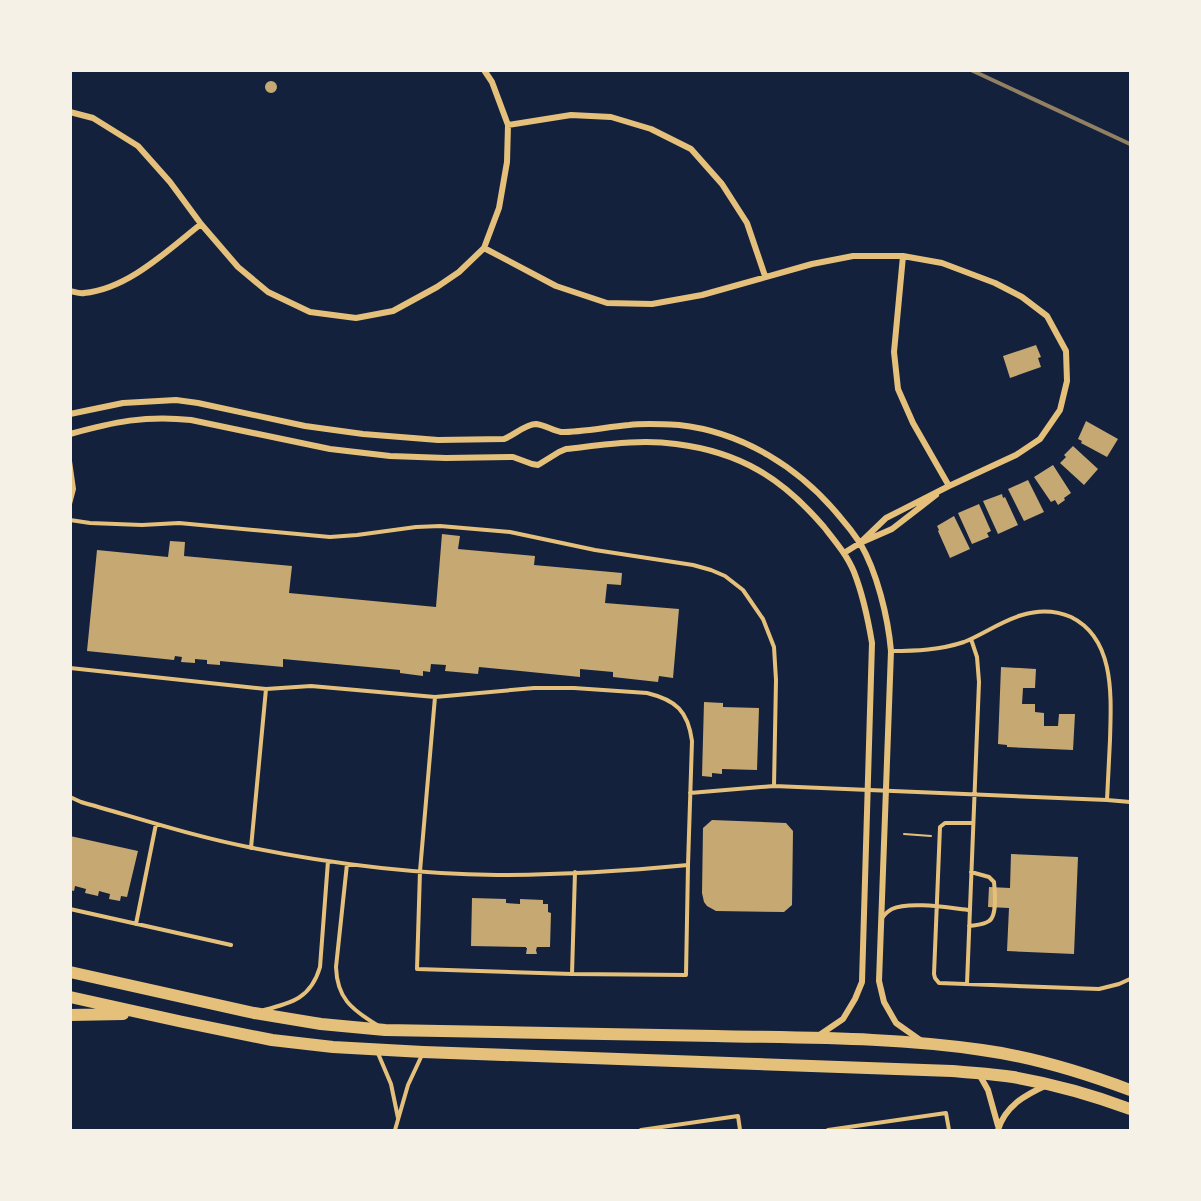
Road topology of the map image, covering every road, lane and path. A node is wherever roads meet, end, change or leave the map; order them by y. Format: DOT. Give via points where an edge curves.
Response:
graph roads {
  1 [pos="484,70"];
  2 [pos="70,112"];
  3 [pos="508,125"];
  4 [pos="201,224"];
  5 [pos="484,248"];
  6 [pos="903,256"];
  7 [pos="765,276"];
  8 [pos="70,291"];
  9 [pos="70,414"];
  10 [pos="70,434"];
  11 [pos="70,462"];
  12 [pos="949,486"];
  13 [pos="70,504"];
  14 [pos="70,520"];
  15 [pos="860,543"];
  16 [pos="844,553"];
  17 [pos="970,639"];
  18 [pos="891,651"];
  19 [pos="70,668"];
  20 [pos="266,688"];
  21 [pos="435,697"];
  22 [pos="774,786"];
  23 [pos="867,790"];
  24 [pos="886,790"];
  25 [pos="690,793"];
  26 [pos="974,794"];
  27 [pos="70,797"];
  28 [pos="1107,800"];
  29 [pos="1131,802"];
  30 [pos="973,823"];
  31 [pos="156,824"];
  32 [pos="904,834"];
  33 [pos="932,836"];
  34 [pos="251,848"];
  35 [pos="328,861"];
  36 [pos="347,864"];
  37 [pos="688,865"];
  38 [pos="420,871"];
  39 [pos="575,872"];
  40 [pos="971,872"];
  41 [pos="937,908"];
  42 [pos="70,909"];
  43 [pos="970,910"];
  44 [pos="881,919"];
  45 [pos="136,924"];
  46 [pos="969,926"];
  47 [pos="231,945"];
  48 [pos="70,972"];
  49 [pos="572,974"];
  50 [pos="1131,979"];
  51 [pos="967,984"];
  52 [pos="70,997"];
  53 [pos="254,1013"];
  54 [pos="70,1015"];
  55 [pos="183,1022"];
  56 [pos="385,1030"];
  57 [pos="816,1038"];
  58 [pos="923,1042"];
  59 [pos="377,1050"];
  60 [pos="423,1052"];
  61 [pos="979,1073"];
  62 [pos="1047,1084"];
  63 [pos="1131,1090"];
  64 [pos="1131,1109"];
  65 [pos="398,1119"];
  66 [pos="998,1129"];
  67 [pos="394,1131"];
  68 [pos="641,1131"];
  69 [pos="740,1131"];
  70 [pos="828,1131"];
  71 [pos="949,1131"];
  1 -- 3 [label="street"];
  2 -- 4 [label="street" via="93,118 138,146"];
  3 -- 5 [label="street" via="499,208"];
  3 -- 7 [label="street" via="571,115 611,117 651,129 691,149 723,184 747,223"];
  4 -- 5 [label="street" via="238,267 268,292 310,312 356,318 393,311 437,287"];
  4 -- 8 [label="street" via="138,273 107,288 83,294"];
  5 -- 7 [label="street" via="556,286 607,303 652,304 702,295"];
  6 -- 7 [label="street" via="853,256"];
  6 -- 12 [label="street" via="894,352 898,389"];
  6 -- 12 [label="street" via="942,263 1022,297 1047,316 1066,351 1067,381 1060,410 1040,439 1016,455"];
  9 -- 15 [label="street" via="123,403 176,400 363,435 438,440 504,439 532,424 561,432 632,424 680,425 729,437 773,456 830,504"];
  10 -- 16 [label="street" via="143,418 175,418 330,449 390,456 513,457 538,465 566,449 636,442 676,444 726,455 774,478 811,512"];
  11 -- 13 [label="lane" via="74,489"];
  12 -- 15 [label="street" via="892,529"];
  12 -- 15 [label="street" via="886,518"];
  14 -- 22 [label="lane" via="142,525 179,523 330,537 440,526 510,532 711,570 743,590 763,619 774,647"];
  15 -- 16 [label="street"];
  15 -- 18 [label="street" via="884,608"];
  16 -- 23 [label="street" via="859,586 872,643"];
  17 -- 18 [label="lane" via="941,648"];
  17 -- 26 [label="lane" via="979,673"];
  17 -- 28 [label="lane" via="1017,616 1041,611 1071,617 1090,633 1106,664 1111,687"];
  18 -- 24 [label="street"];
  19 -- 20 [label="lane"];
  20 -- 21 [label="lane" via="311,686"];
  20 -- 34 [label="lane"];
  21 -- 25 [label="lane" via="574,688 658,696 679,709 690,727"];
  21 -- 38 [label="lane"];
  22 -- 23 [label="lane"];
  22 -- 25 [label="lane"];
  23 -- 24 [label="lane"];
  23 -- 57 [label="street" via="862,982 843,1019"];
  24 -- 26 [label="lane"];
  24 -- 44 [label="street"];
  25 -- 37 [label="lane"];
  26 -- 28 [label="lane"];
  26 -- 30 [label="lane"];
  27 -- 31 [label="lane"];
  28 -- 29 [label="lane"];
  30 -- 40 [label="lane"];
  30 -- 41 [label="lane" via="945,823 940,827"];
  31 -- 34 [label="lane"];
  31 -- 45 [label="lane"];
  32 -- 33 [label="path"];
  34 -- 35 [label="lane"];
  35 -- 36 [label="lane"];
  35 -- 53 [label="lane" via="318,976 292,1003"];
  36 -- 38 [label="lane"];
  36 -- 56 [label="lane" via="336,980 342,995 361,1015"];
  37 -- 39 [label="lane"];
  37 -- 49 [label="lane" via="686,975"];
  38 -- 39 [label="lane" via="496,875"];
  38 -- 49 [label="lane" via="417,969"];
  39 -- 49 [label="lane"];
  40 -- 43 [label="lane"];
  40 -- 46 [label="lane" via="994,882 994,913 989,921"];
  41 -- 43 [label="lane"];
  41 -- 44 [label="lane" via="900,907 891,909"];
  41 -- 51 [label="lane" via="935,978 939,982"];
  42 -- 45 [label="lane"];
  43 -- 46 [label="lane"];
  44 -- 58 [label="street" via="879,981 884,1002 896,1023"];
  45 -- 47 [label="lane"];
  46 -- 51 [label="lane"];
  48 -- 53 [label="highway"];
  50 -- 51 [label="lane" via="1099,989"];
  52 -- 55 [label="highway"];
  53 -- 56 [label="highway"];
  54 -- 55 [label="highway" via="123,1014"];
  55 -- 59 [label="highway" via="272,1040"];
  56 -- 57 [label="highway"];
  57 -- 58 [label="highway"];
  58 -- 63 [label="highway" via="1048,1063"];
  59 -- 60 [label="highway"];
  59 -- 65 [label="lane" via="392,1084"];
  60 -- 61 [label="highway"];
  60 -- 65 [label="lane"];
  61 -- 62 [label="highway"];
  61 -- 66 [label="street" via="988,1090"];
  62 -- 64 [label="highway"];
  62 -- 66 [label="street" via="1022,1097"];
  65 -- 67 [label="lane"];
  68 -- 69 [label="lane" via="738,1116"];
  70 -- 71 [label="lane" via="946,1113"];
}
